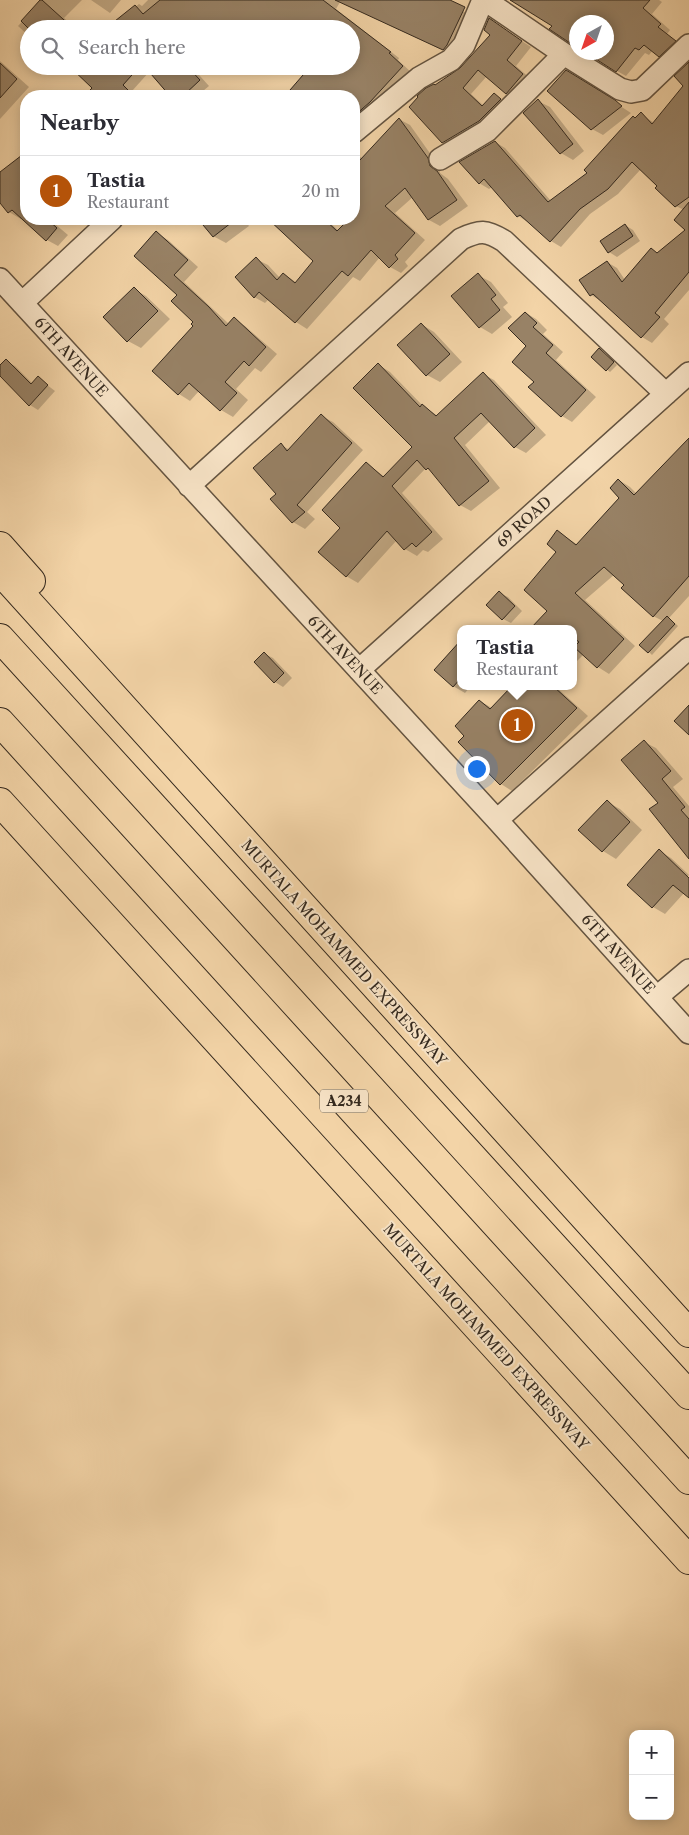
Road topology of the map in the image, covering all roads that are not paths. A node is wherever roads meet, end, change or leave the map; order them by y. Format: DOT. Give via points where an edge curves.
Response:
graph roads {
  1 [pos="484,0"];
  2 [pos="689,45"];
  3 [pos="564,54"];
  4 [pos="360,127"];
  5 [pos="440,159"];
  6 [pos="106,225"];
  7 [pos="0,279"];
  8 [pos="22,303"];
  9 [pos="689,373"];
  10 [pos="666,394"];
  11 [pos="189,486"];
  12 [pos="0,546"];
  13 [pos="0,571"];
  14 [pos="0,638"];
  15 [pos="689,648"];
  16 [pos="359,670"];
  17 [pos="112,696"];
  18 [pos="0,722"];
  19 [pos="0,802"];
  20 [pos="497,820"];
  21 [pos="689,970"];
  22 [pos="657,998"];
  23 [pos="689,1032"];
  24 [pos="689,1333"];
  25 [pos="689,1396"];
  26 [pos="689,1480"];
  27 [pos="689,1560"];
  1 -- 3 [label="street"];
  1 -- 4 [label="street" via="464,45 451,60 419,78"];
  2 -- 3 [label="street" via="642,90 631,92 620,89"];
  3 -- 5 [label="street" via="487,130"];
  6 -- 8 [label="street"];
  7 -- 8 [label="street, 6TH AVENUE"];
  8 -- 11 [label="street, 6TH AVENUE"];
  9 -- 10 [label="street, 69 ROAD"];
  10 -- 11 [label="street" via="504,241 483,232 472,234 461,239"];
  10 -- 16 [label="street, 69 ROAD"];
  11 -- 16 [label="street, 6TH AVENUE"];
  12 -- 17 [label="highway" via="82,644"];
  13 -- 17 [label="highway, MURTALA MOHAMMED EXPRESSWAY"];
  14 -- 25 [label="highway"];
  15 -- 20 [label="street"];
  16 -- 20 [label="street, 6TH AVENUE"];
  17 -- 24 [label="highway, MURTALA MOHAMMED EXPRESSWAY"];
  18 -- 26 [label="highway, A234"];
  19 -- 27 [label="highway, MURTALA MOHAMMED EXPRESSWAY"];
  20 -- 22 [label="street, 6TH AVENUE"];
  21 -- 22 [label="street"];
  22 -- 23 [label="street, 6TH AVENUE"];
}
